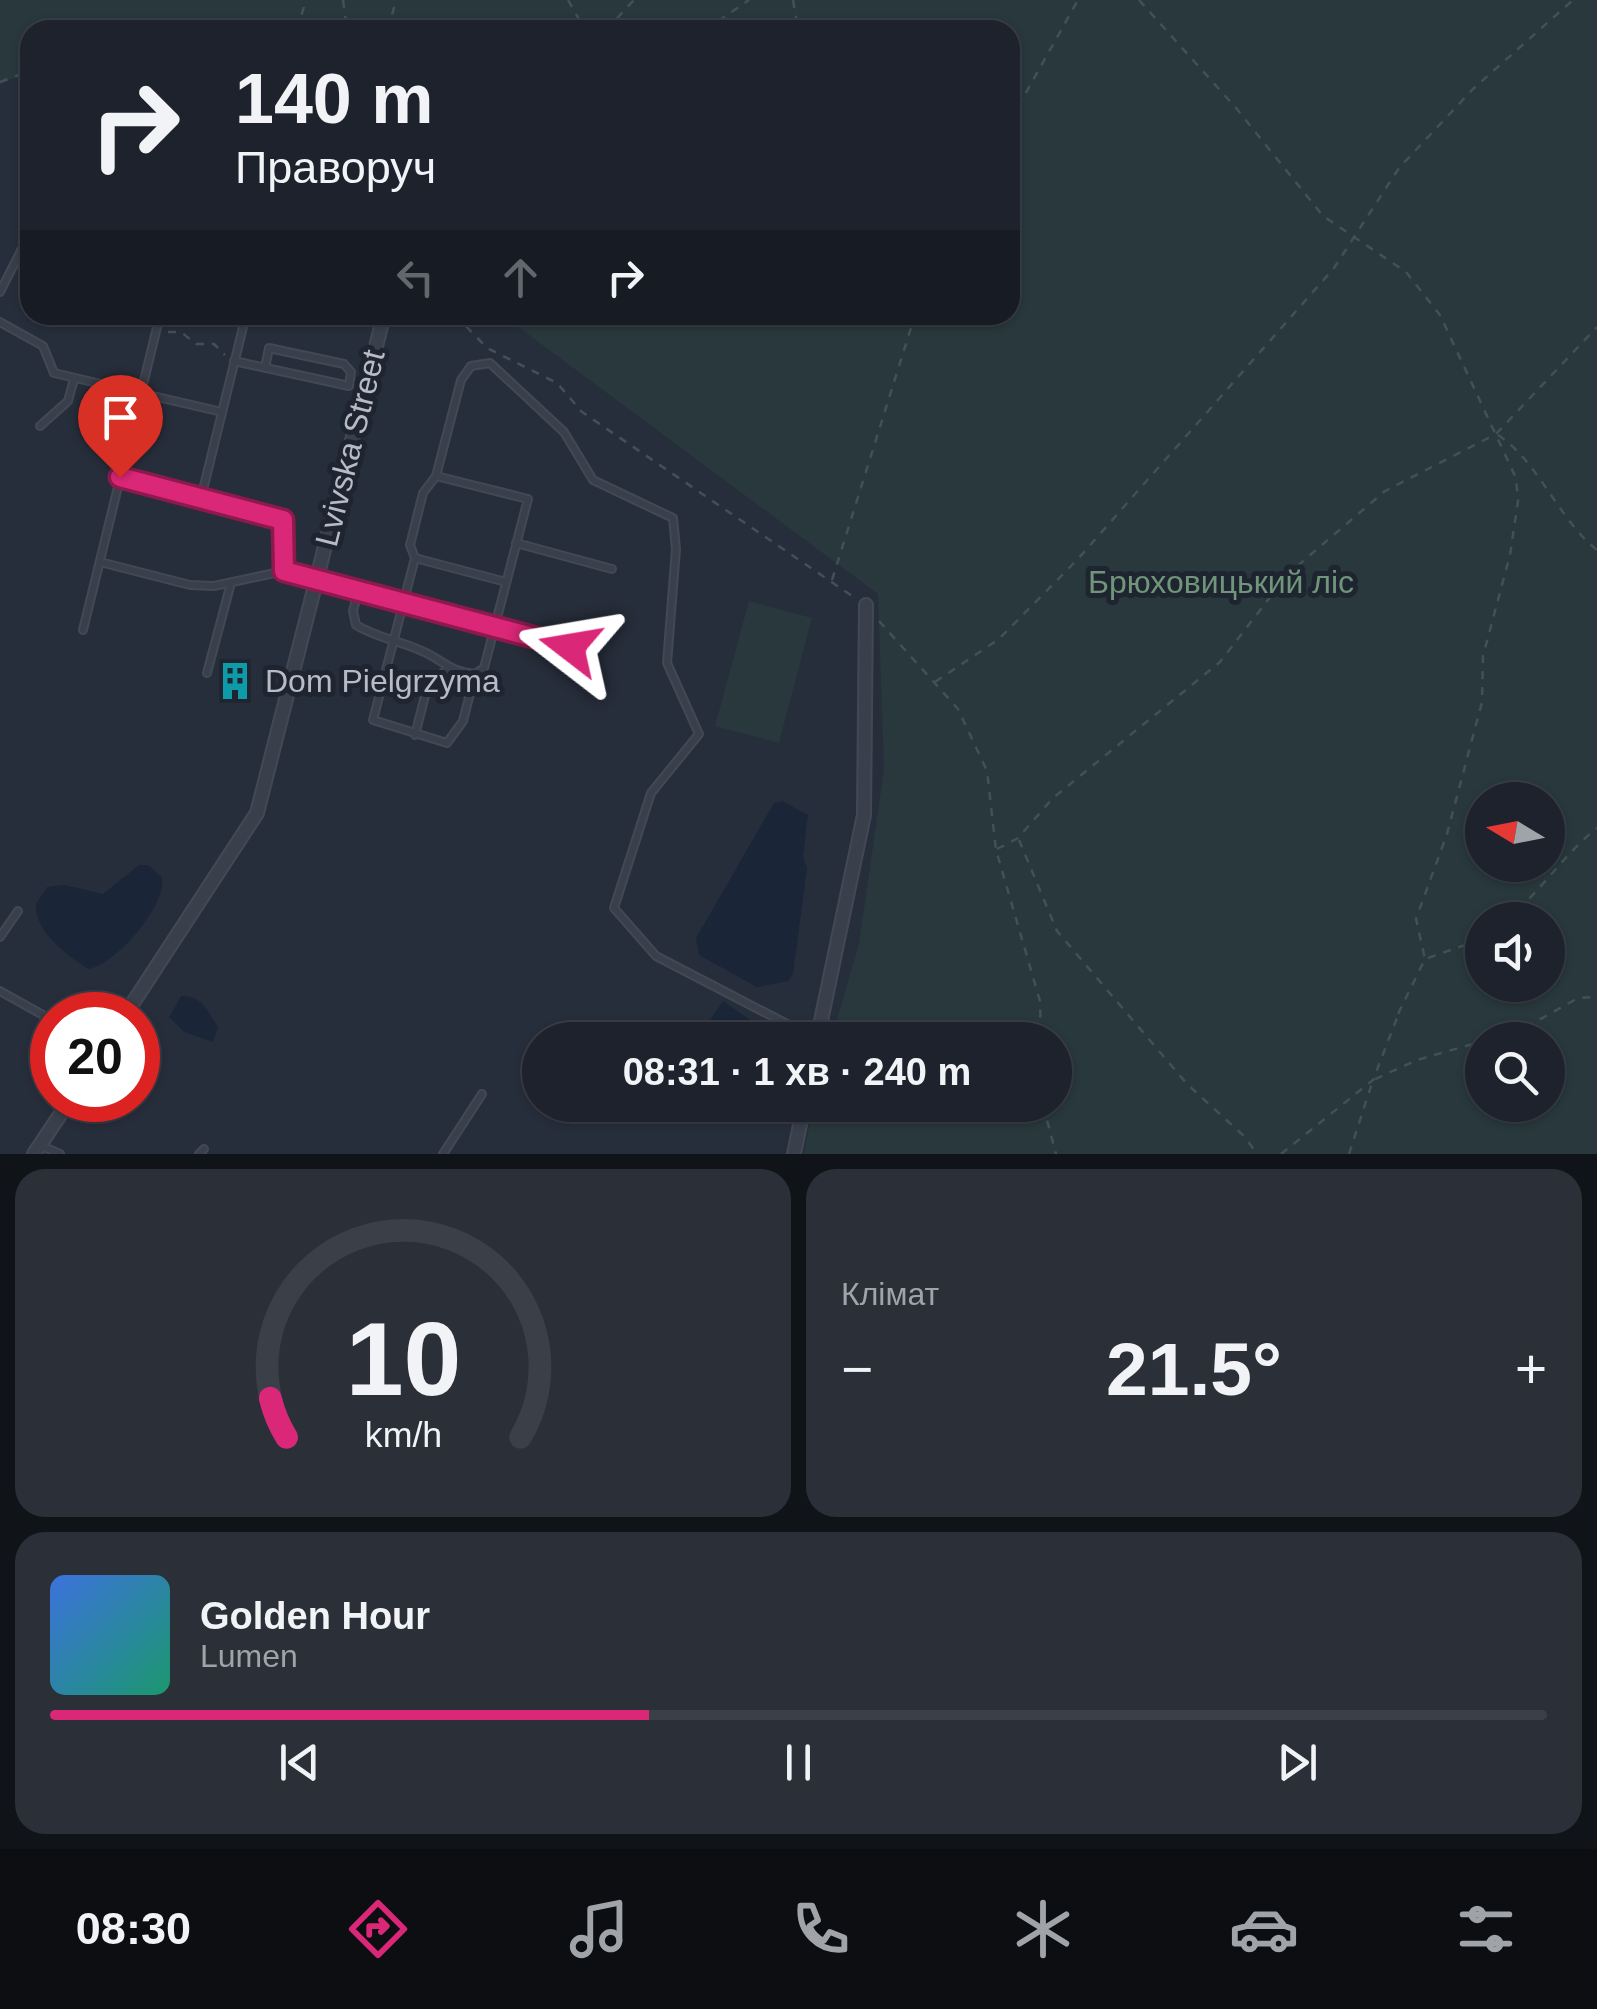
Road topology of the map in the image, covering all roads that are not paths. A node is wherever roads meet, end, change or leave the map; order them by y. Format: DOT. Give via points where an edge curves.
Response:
graph roads {
  1 [pos="20,253"];
  2 [pos="0,292"];
  3 [pos="0,322"];
  4 [pos="158,325"];
  5 [pos="243,325"];
  6 [pos="381,325"];
  7 [pos="234,361"];
  8 [pos="265,368"];
  9 [pos="74,379"];
  10 [pos="348,386"];
  11 [pos="365,389"];
  12 [pos="141,392"];
  13 [pos="222,412"];
  14 [pos="40,426"];
  15 [pos="436,476"];
  16 [pos="120,477"];
  17 [pos="201,498"];
  18 [pos="516,543"];
  19 [pos="415,558"];
  20 [pos="100,562"];
  21 [pos="612,569"];
  22 [pos="284,571"];
  23 [pos="316,582"];
  24 [pos="506,582"];
  25 [pos="231,583"];
  26 [pos="358,592"];
  27 [pos="402,604"];
  28 [pos="866,605"];
  29 [pos="494,628"];
  30 [pos="84,630"];
  31 [pos="392,643"];
  32 [pos="570,647"];
  33 [pos="446,670"];
  34 [pos="207,673"];
  35 [pos="476,674"];
  36 [pos="416,735"];
  37 [pos="18,911"];
  38 [pos="0,937"];
  39 [pos="0,992"];
  40 [pos="140,992"];
  41 [pos="30,1008"];
  42 [pos="782,1022"];
  43 [pos="821,1022"];
  44 [pos="482,1094"];
  45 [pos="55,1122"];
  46 [pos="801,1122"];
  47 [pos="37,1150"];
  48 [pos="60,1154"];
  49 [pos="443,1154"];
  50 [pos="794,1154"];
  1 -- 2 [label="lane"];
  3 -- 9 [label="lane" via="43,346 54,373"];
  4 -- 12 [label="lane"];
  5 -- 7 [label="lane"];
  6 -- 11 [label="street, Lvivska Street"];
  7 -- 8 [label="lane"];
  7 -- 13 [label="lane"];
  8 -- 10 [label="lane"];
  8 -- 10 [label="lane" via="269,348 326,360 350,368"];
  9 -- 12 [label="lane"];
  9 -- 14 [label="lane" via="68,401"];
  10 -- 11 [label="lane"];
  11 -- 23 [label="street, Lvivska Street"];
  12 -- 13 [label="lane"];
  12 -- 16 [label="lane"];
  13 -- 17 [label="lane"];
  15 -- 18 [label="lane" via="528,499"];
  15 -- 19 [label="lane" via="423,493 410,545"];
  15 -- 42 [label="lane" via="461,380 471,366 490,362 564,432 593,480 673,518 667,663 699,734 651,793 614,908 656,956"];
  16 -- 17 [label="lane"];
  16 -- 20 [label="lane"];
  17 -- 22 [label="lane" via="283,520"];
  18 -- 21 [label="lane"];
  18 -- 24 [label="lane"];
  19 -- 24 [label="lane"];
  19 -- 27 [label="lane"];
  20 -- 25 [label="lane" via="190,585"];
  20 -- 30 [label="lane"];
  22 -- 23 [label="lane"];
  22 -- 25 [label="lane"];
  23 -- 26 [label="lane"];
  23 -- 40 [label="street, Lvivska Street" via="256,813"];
  24 -- 29 [label="lane"];
  25 -- 34 [label="lane"];
  26 -- 27 [label="lane"];
  26 -- 31 [label="lane" via="356,625"];
  27 -- 29 [label="lane"];
  27 -- 31 [label="lane"];
  28 -- 43 [label="street" via="864,815"];
  29 -- 32 [label="lane"];
  29 -- 35 [label="lane" via="484,668"];
  31 -- 33 [label="lane" via="432,656"];
  31 -- 36 [label="lane" via="372,720"];
  33 -- 35 [label="lane"];
  33 -- 36 [label="lane" via="427,688"];
  35 -- 36 [label="lane" via="463,721 448,743"];
  37 -- 38 [label="lane"];
  39 -- 41 [label="lane"];
  44 -- 49 [label="lane"];
  45 -- 47 [label="street"];
  46 -- 50 [label="street"];
  47 -- 48 [label="lane"];
}
